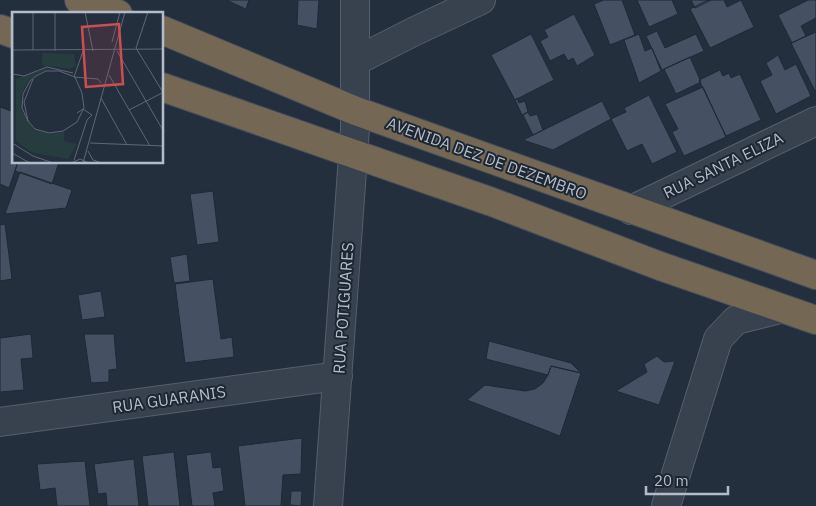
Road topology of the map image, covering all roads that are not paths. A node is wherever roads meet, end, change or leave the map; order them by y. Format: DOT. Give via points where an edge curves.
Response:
graph roads {
  1 [pos="79,0"];
  2 [pos="356,0"];
  3 [pos="482,0"];
  4 [pos="112,12"];
  5 [pos="0,29"];
  6 [pos="164,31"];
  7 [pos="12,33"];
  8 [pos="356,62"];
  9 [pos="164,88"];
  10 [pos="356,111"];
  11 [pos="816,121"];
  12 [pos="353,154"];
  13 [pos="631,210"];
  14 [pos="816,274"];
  15 [pos="780,309"];
  16 [pos="816,320"];
  17 [pos="338,376"];
  18 [pos="0,422"];
  19 [pos="328,506"];
  20 [pos="666,506"];
  1 -- 4 [label="highway"];
  2 -- 8 [label="street, RUA POTIGUARES"];
  3 -- 8 [label="street"];
  5 -- 7 [label="highway"];
  6 -- 10 [label="highway, AVENIDA DEZ DE DEZEMBRO"];
  8 -- 10 [label="street, RUA POTIGUARES"];
  9 -- 12 [label="highway"];
  10 -- 12 [label="street, RUA POTIGUARES"];
  10 -- 13 [label="highway, AVENIDA DEZ DE DEZEMBRO"];
  11 -- 13 [label="street, RUA SANTA ELIZA"];
  12 -- 15 [label="highway"];
  12 -- 17 [label="street, RUA POTIGUARES"];
  13 -- 14 [label="highway, AVENIDA DEZ DE DEZEMBRO"];
  15 -- 16 [label="highway"];
  15 -- 20 [label="street" via="736,320 718,339"];
  17 -- 18 [label="street, RUA GUARANIS"];
  17 -- 19 [label="street, RUA POTIGUARES"];
}
